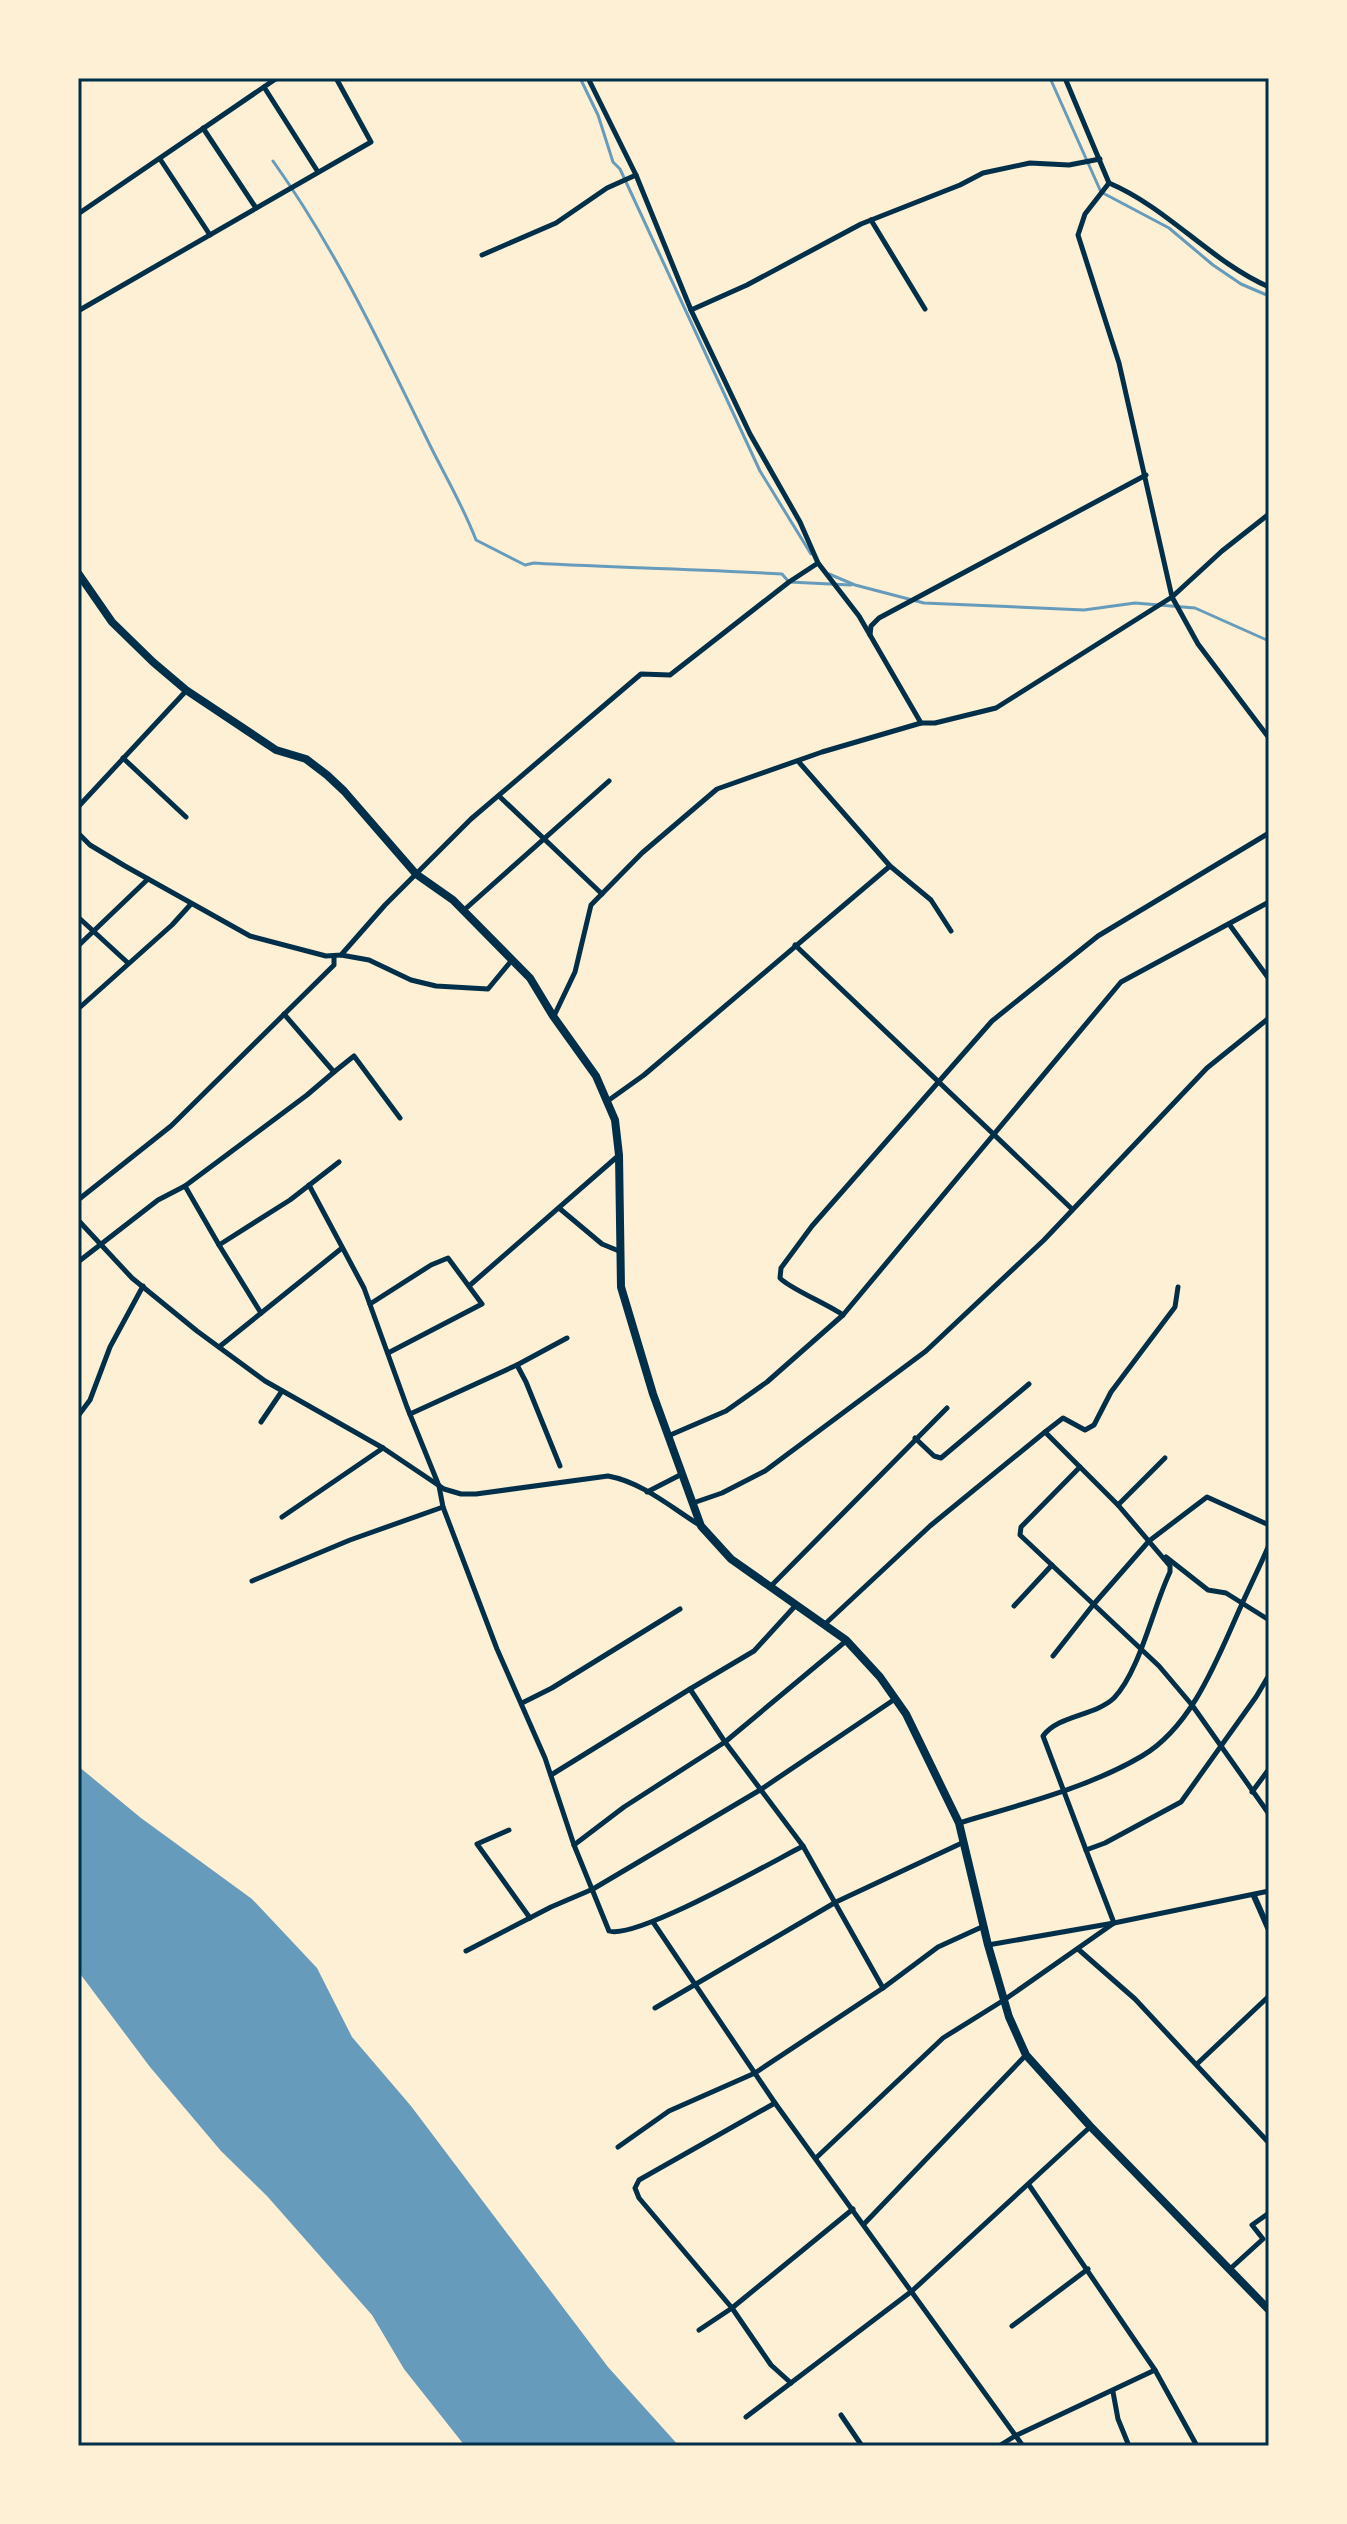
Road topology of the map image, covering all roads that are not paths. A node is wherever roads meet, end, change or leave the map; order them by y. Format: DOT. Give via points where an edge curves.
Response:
graph roads {
  1 [pos="277,78"];
  2 [pos="336,78"];
  3 [pos="588,78"];
  4 [pos="1065,78"];
  5 [pos="264,87"];
  6 [pos="203,128"];
  7 [pos="159,159"];
  8 [pos="1100,159"];
  9 [pos="318,172"];
  10 [pos="636,175"];
  11 [pos="1109,183"];
  12 [pos="256,208"];
  13 [pos="78,214"];
  14 [pos="871,220"];
  15 [pos="210,235"];
  16 [pos="482,255"];
  17 [pos="1269,287"];
  18 [pos="925,309"];
  19 [pos="691,310"];
  20 [pos="78,311"];
  21 [pos="1146,475"];
  22 [pos="1269,514"];
  23 [pos="818,563"];
  24 [pos="78,573"];
  25 [pos="1172,597"];
  26 [pos="860,618"];
  27 [pos="876,620"];
  28 [pos="870,636"];
  29 [pos="186,690"];
  30 [pos="921,723"];
  31 [pos="1269,738"];
  32 [pos="123,758"];
  33 [pos="798,761"];
  34 [pos="609,781"];
  35 [pos="499,796"];
  36 [pos="78,807"];
  37 [pos="186,817"];
  38 [pos="78,833"];
  39 [pos="1269,833"];
  40 [pos="544,837"];
  41 [pos="890,866"];
  42 [pos="416,874"];
  43 [pos="148,879"];
  44 [pos="602,894"];
  45 [pos="1269,902"];
  46 [pos="191,904"];
  47 [pos="463,911"];
  48 [pos="78,917"];
  49 [pos="1229,924"];
  50 [pos="93,931"];
  51 [pos="951,931"];
  52 [pos="795,945"];
  53 [pos="78,946"];
  54 [pos="337,955"];
  55 [pos="512,960"];
  56 [pos="128,963"];
  57 [pos="1269,979"];
  58 [pos="78,1009"];
  59 [pos="284,1014"];
  60 [pos="553,1016"];
  61 [pos="1269,1018"];
  62 [pos="334,1072"];
  63 [pos="939,1084"];
  64 [pos="609,1100"];
  65 [pos="400,1118"];
  66 [pos="992,1134"];
  67 [pos="619,1155"];
  68 [pos="339,1162"];
  69 [pos="309,1185"];
  70 [pos="185,1186"];
  71 [pos="78,1200"];
  72 [pos="559,1208"];
  73 [pos="1072,1209"];
  74 [pos="78,1220"];
  75 [pos="100,1244"];
  76 [pos="219,1245"];
  77 [pos="342,1248"];
  78 [pos="619,1251"];
  79 [pos="78,1262"];
  80 [pos="143,1286"];
  81 [pos="469,1286"];
  82 [pos="1178,1287"];
  83 [pos="370,1304"];
  84 [pos="261,1313"];
  85 [pos="843,1315"];
  86 [pos="567,1338"];
  87 [pos="219,1347"];
  88 [pos="388,1353"];
  89 [pos="517,1365"];
  90 [pos="1029,1384"];
  91 [pos="282,1391"];
  92 [pos="947,1408"];
  93 [pos="410,1414"];
  94 [pos="78,1416"];
  95 [pos="261,1422"];
  96 [pos="1045,1432"];
  97 [pos="668,1436"];
  98 [pos="915,1438"];
  99 [pos="383,1448"];
  100 [pos="1165,1458"];
  101 [pos="560,1466"];
  102 [pos="1080,1467"];
  103 [pos="682,1474"];
  104 [pos="439,1486"];
  105 [pos="647,1492"];
  106 [pos="692,1503"];
  107 [pos="1118,1505"];
  108 [pos="443,1507"];
  109 [pos="282,1517"];
  110 [pos="1269,1525"];
  111 [pos="701,1526"];
  112 [pos="1149,1541"];
  113 [pos="1269,1545"];
  114 [pos="1159,1552"];
  115 [pos="1052,1565"];
  116 [pos="252,1581"];
  117 [pos="770,1587"];
  118 [pos="1243,1602"];
  119 [pos="796,1605"];
  120 [pos="1093,1605"];
  121 [pos="1014,1606"];
  122 [pos="680,1609"];
  123 [pos="1269,1620"];
  124 [pos="825,1624"];
  125 [pos="846,1640"];
  126 [pos="1141,1648"];
  127 [pos="1053,1656"];
  128 [pos="1269,1675"];
  129 [pos="690,1689"];
  130 [pos="895,1699"];
  131 [pos="522,1703"];
  132 [pos="1192,1705"];
  133 [pos="725,1742"];
  134 [pos="1220,1747"];
  135 [pos="1269,1769"];
  136 [pos="551,1775"];
  137 [pos="760,1790"];
  138 [pos="1063,1792"];
  139 [pos="1252,1792"];
  140 [pos="1269,1814"];
  141 [pos="959,1823"];
  142 [pos="509,1830"];
  143 [pos="965,1842"];
  144 [pos="574,1845"];
  145 [pos="803,1846"];
  146 [pos="1086,1850"];
  147 [pos="593,1889"];
  148 [pos="1269,1891"];
  149 [pos="1254,1896"];
  150 [pos="836,1902"];
  151 [pos="530,1918"];
  152 [pos="653,1922"];
  153 [pos="1114,1923"];
  154 [pos="985,1926"];
  155 [pos="1269,1930"];
  156 [pos="988,1945"];
  157 [pos="1078,1949"];
  158 [pos="466,1951"];
  159 [pos="698,1985"];
  160 [pos="883,1988"];
  161 [pos="1269,1996"];
  162 [pos="1004,2000"];
  163 [pos="655,2008"];
  164 [pos="1026,2055"];
  165 [pos="1196,2064"];
  166 [pos="755,2073"];
  167 [pos="775,2103"];
  168 [pos="1090,2126"];
  169 [pos="1269,2143"];
  170 [pos="618,2147"];
  171 [pos="816,2158"];
  172 [pos="1029,2185"];
  173 [pos="853,2209"];
  174 [pos="1269,2213"];
  175 [pos="864,2224"];
  176 [pos="1088,2269"];
  177 [pos="1230,2269"];
  178 [pos="912,2291"];
  179 [pos="732,2308"];
  180 [pos="1269,2310"];
  181 [pos="1012,2326"];
  182 [pos="699,2330"];
  183 [pos="1155,2370"];
  184 [pos="791,2383"];
  185 [pos="1113,2392"];
  186 [pos="841,2415"];
  187 [pos="746,2417"];
  188 [pos="1015,2436"];
  189 [pos="862,2446"];
  190 [pos="999,2446"];
  191 [pos="1023,2446"];
  192 [pos="1129,2446"];
  193 [pos="1197,2446"];
  1 -- 5 [label="street"];
  2 -- 9 [label="street" via="371,142"];
  3 -- 10 [label="street"];
  4 -- 8 [label="street"];
  5 -- 6 [label="street"];
  5 -- 9 [label="street"];
  6 -- 7 [label="street"];
  6 -- 12 [label="street"];
  7 -- 13 [label="street"];
  7 -- 15 [label="street"];
  8 -- 11 [label="street"];
  8 -- 14 [label="street" via="1069,165 1030,163 988,172"];
  9 -- 12 [label="street"];
  10 -- 16 [label="street" via="556,223"];
  10 -- 19 [label="street"];
  11 -- 17 [label="street"];
  11 -- 21 [label="street" via="1085,214 1078,235 1119,363"];
  12 -- 15 [label="street"];
  14 -- 18 [label="street"];
  14 -- 19 [label="street"];
  15 -- 20 [label="street"];
  19 -- 23 [label="street"];
  21 -- 25 [label="street"];
  21 -- 27 [label="street"];
  22 -- 25 [label="street"];
  23 -- 26 [label="street"];
  23 -- 35 [label="street" via="670,675 641,674"];
  24 -- 29 [label="main road" via="112,622"];
  25 -- 30 [label="street" via="996,708"];
  25 -- 31 [label="street" via="1198,644"];
  26 -- 27 [label="street"];
  26 -- 28 [label="street"];
  27 -- 28 [label="street"];
  28 -- 30 [label="street"];
  29 -- 32 [label="street"];
  29 -- 42 [label="main road" via="276,750 306,759 327,775"];
  30 -- 33 [label="street"];
  32 -- 36 [label="street"];
  32 -- 37 [label="street"];
  33 -- 41 [label="street"];
  33 -- 44 [label="street" via="717,789"];
  34 -- 40 [label="street"];
  35 -- 40 [label="street"];
  35 -- 42 [label="street"];
  38 -- 43 [label="street"];
  39 -- 63 [label="street" via="1098,936 992,1021"];
  40 -- 44 [label="street"];
  40 -- 47 [label="street"];
  41 -- 51 [label="street" via="931,900"];
  41 -- 52 [label="street"];
  42 -- 47 [label="main road"];
  42 -- 54 [label="street"];
  43 -- 46 [label="street"];
  43 -- 50 [label="street"];
  44 -- 60 [label="street" via="591,905 575,972"];
  45 -- 49 [label="street"];
  46 -- 54 [label="street" via="250,936"];
  46 -- 56 [label="street"];
  47 -- 55 [label="main road"];
  48 -- 50 [label="street"];
  49 -- 57 [label="street"];
  49 -- 66 [label="street" via="1121,982"];
  50 -- 53 [label="street"];
  50 -- 56 [label="street"];
  52 -- 63 [label="street"];
  52 -- 64 [label="street"];
  54 -- 55 [label="street" via="369,960 411,980 468,990 488,989"];
  54 -- 59 [label="street" via="334,965"];
  55 -- 60 [label="main road"];
  56 -- 58 [label="street"];
  59 -- 62 [label="street"];
  59 -- 71 [label="street" via="171,1126"];
  60 -- 64 [label="main road"];
  61 -- 73 [label="street" via="1207,1068"];
  62 -- 65 [label="street" via="354,1056"];
  62 -- 70 [label="street"];
  63 -- 66 [label="street"];
  63 -- 85 [label="street" via="781,1268 785,1285"];
  64 -- 67 [label="main road"];
  66 -- 73 [label="street"];
  66 -- 85 [label="street"];
  67 -- 72 [label="street"];
  67 -- 78 [label="main road"];
  68 -- 69 [label="street"];
  69 -- 76 [label="street"];
  69 -- 77 [label="street"];
  70 -- 75 [label="street"];
  70 -- 76 [label="street"];
  72 -- 78 [label="street" via="602,1244"];
  72 -- 81 [label="street"];
  73 -- 106 [label="street" via="926,1351 877,1390 765,1471"];
  74 -- 75 [label="street"];
  75 -- 79 [label="street"];
  75 -- 80 [label="street"];
  76 -- 84 [label="street"];
  77 -- 83 [label="street"];
  77 -- 84 [label="street"];
  78 -- 97 [label="main road" via="621,1287"];
  80 -- 87 [label="street"];
  80 -- 94 [label="street"];
  81 -- 83 [label="street" via="448,1258"];
  81 -- 88 [label="street" via="482,1304"];
  82 -- 96 [label="street" via="1175,1307 1111,1392 1094,1425 1085,1430 1063,1418"];
  83 -- 88 [label="street"];
  84 -- 87 [label="street"];
  85 -- 97 [label="street" via="726,1411"];
  86 -- 89 [label="street"];
  87 -- 91 [label="street"];
  88 -- 93 [label="street"];
  89 -- 93 [label="street"];
  89 -- 101 [label="street"];
  90 -- 98 [label="street" via="941,1458"];
  91 -- 95 [label="street"];
  91 -- 99 [label="street"];
  92 -- 98 [label="street"];
  93 -- 104 [label="street"];
  96 -- 102 [label="street"];
  96 -- 124 [label="street" via="930,1526"];
  97 -- 103 [label="main road"];
  98 -- 117 [label="street"];
  99 -- 104 [label="street"];
  99 -- 109 [label="street"];
  100 -- 107 [label="street"];
  102 -- 107 [label="street"];
  102 -- 115 [label="street" via="1019,1530"];
  103 -- 105 [label="street"];
  103 -- 106 [label="main road"];
  104 -- 105 [label="street" via="476,1494 608,1476"];
  104 -- 108 [label="street"];
  105 -- 111 [label="street"];
  106 -- 111 [label="main road"];
  107 -- 112 [label="street"];
  108 -- 116 [label="street"];
  108 -- 131 [label="street"];
  110 -- 112 [label="street" via="1207,1497"];
  111 -- 117 [label="main road" via="731,1559"];
  112 -- 114 [label="street"];
  112 -- 120 [label="street"];
  113 -- 118 [label="street"];
  114 -- 118 [label="street" via="1208,1590"];
  114 -- 126 [label="street" via="1170,1572"];
  115 -- 120 [label="street"];
  115 -- 121 [label="street"];
  117 -- 119 [label="main road"];
  118 -- 123 [label="street"];
  118 -- 132 [label="street"];
  119 -- 124 [label="main road"];
  119 -- 129 [label="street" via="754,1651"];
  120 -- 126 [label="street"];
  120 -- 127 [label="street"];
  122 -- 131 [label="street"];
  124 -- 125 [label="main road"];
  125 -- 130 [label="main road"];
  125 -- 133 [label="street"];
  126 -- 132 [label="street"];
  126 -- 138 [label="street" via="1115,1697 1045,1732"];
  128 -- 134 [label="street"];
  129 -- 133 [label="street"];
  129 -- 136 [label="street"];
  130 -- 137 [label="street"];
  130 -- 141 [label="main road"];
  131 -- 136 [label="street"];
  132 -- 134 [label="street"];
  132 -- 138 [label="street" via="1143,1756"];
  133 -- 137 [label="street"];
  133 -- 144 [label="street"];
  134 -- 139 [label="street"];
  134 -- 146 [label="street" via="1181,1802"];
  135 -- 139 [label="street"];
  136 -- 144 [label="street"];
  137 -- 145 [label="street"];
  137 -- 147 [label="street"];
  138 -- 141 [label="street"];
  138 -- 146 [label="street"];
  139 -- 140 [label="street"];
  141 -- 143 [label="main road"];
  142 -- 151 [label="street" via="477,1844"];
  143 -- 150 [label="street"];
  143 -- 154 [label="main road"];
  144 -- 147 [label="street"];
  145 -- 150 [label="street"];
  145 -- 152 [label="street"];
  146 -- 153 [label="street"];
  147 -- 151 [label="street"];
  147 -- 152 [label="street" via="609,1931"];
  148 -- 149 [label="street"];
  149 -- 153 [label="street"];
  149 -- 155 [label="street"];
  150 -- 159 [label="street"];
  150 -- 160 [label="street"];
  151 -- 158 [label="street"];
  152 -- 159 [label="street"];
  153 -- 156 [label="street"];
  153 -- 157 [label="street"];
  154 -- 156 [label="main road"];
  154 -- 160 [label="street" via="938,1947"];
  156 -- 162 [label="main road"];
  157 -- 162 [label="street"];
  157 -- 165 [label="street"];
  159 -- 163 [label="street"];
  159 -- 166 [label="street"];
  160 -- 166 [label="street"];
  161 -- 165 [label="street"];
  162 -- 164 [label="main road"];
  162 -- 171 [label="street" via="943,2038"];
  164 -- 168 [label="main road"];
  164 -- 175 [label="street"];
  165 -- 169 [label="street"];
  166 -- 167 [label="street"];
  166 -- 170 [label="street" via="669,2111"];
  167 -- 171 [label="street"];
  167 -- 179 [label="street" via="639,2180 635,2188"];
  168 -- 172 [label="street"];
  168 -- 177 [label="main road"];
  171 -- 173 [label="street"];
  172 -- 176 [label="street"];
  172 -- 178 [label="street"];
  173 -- 175 [label="street"];
  173 -- 179 [label="street"];
  174 -- 177 [label="street" via="1252,2225 1263,2239"];
  175 -- 178 [label="street"];
  176 -- 181 [label="street"];
  176 -- 183 [label="street"];
  177 -- 180 [label="main road"];
  178 -- 184 [label="street"];
  178 -- 188 [label="street"];
  179 -- 182 [label="street"];
  179 -- 184 [label="street" via="771,2365"];
  183 -- 185 [label="street"];
  183 -- 193 [label="street"];
  184 -- 187 [label="street"];
  185 -- 188 [label="street"];
  185 -- 192 [label="street"];
  186 -- 189 [label="street"];
  188 -- 190 [label="street"];
  188 -- 191 [label="street"];
}
